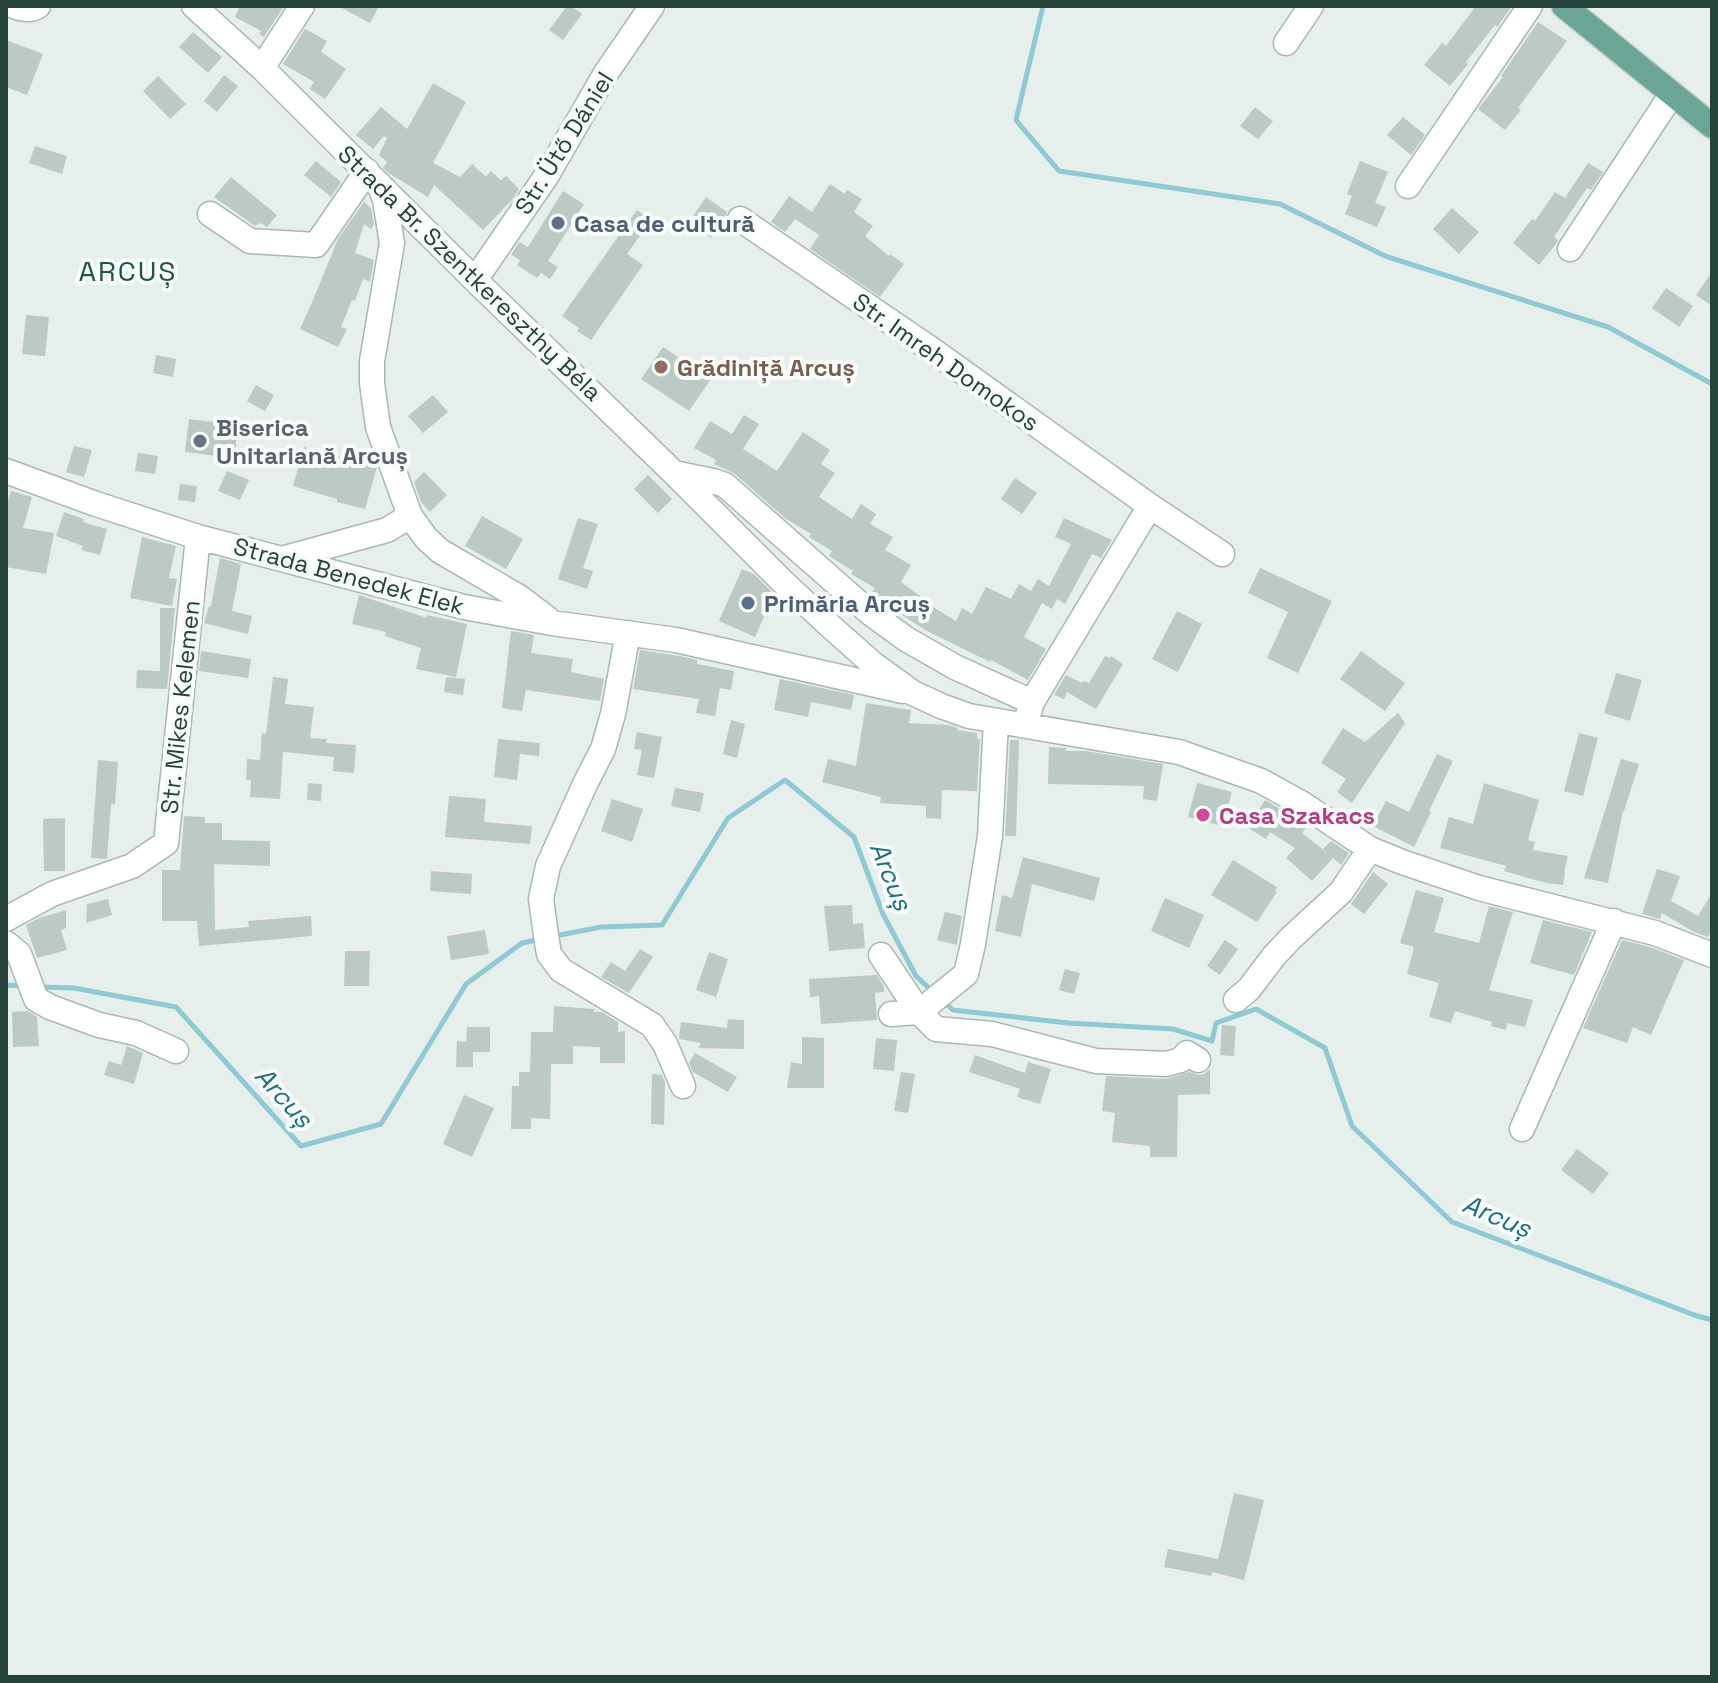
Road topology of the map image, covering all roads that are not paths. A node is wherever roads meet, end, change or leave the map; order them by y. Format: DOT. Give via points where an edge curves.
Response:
graph roads {
  1 [pos="14,6"];
  2 [pos="38,6"];
  3 [pos="194,6"];
  4 [pos="302,6"];
  5 [pos="652,6"];
  6 [pos="1311,6"];
  7 [pos="1530,6"];
  8 [pos="1564,6"];
  9 [pos="1286,43"];
  10 [pos="262,68"];
  11 [pos="1672,94"];
  12 [pos="1712,126"];
  13 [pos="373,177"];
  14 [pos="1408,186"];
  15 [pos="210,214"];
  16 [pos="740,219"];
  17 [pos="1570,249"];
  18 [pos="475,280"];
  19 [pos="6,471"];
  20 [pos="674,473"];
  21 [pos="1150,506"];
  22 [pos="410,516"];
  23 [pos="198,537"];
  24 [pos="1222,554"];
  25 [pos="282,559"];
  26 [pos="552,623"];
  27 [pos="829,625"];
  28 [pos="628,633"];
  29 [pos="815,671"];
  30 [pos="913,693"];
  31 [pos="1032,702"];
  32 [pos="996,722"];
  33 [pos="1025,726"];
  34 [pos="1370,849"];
  35 [pos="6,919"];
  36 [pos="1614,921"];
  37 [pos="6,943"];
  38 [pos="881,955"];
  39 [pos="1712,955"];
  40 [pos="1236,1000"];
  41 [pos="919,1012"];
  42 [pos="891,1014"];
  43 [pos="176,1051"];
  44 [pos="1198,1060"];
  45 [pos="683,1086"];
  46 [pos="1522,1129"];
  1 -- 2 [label="street"];
  3 -- 10 [label="street, Strada Br. Szentkereszthy Béla"];
  4 -- 10 [label="street"];
  5 -- 18 [label="street, Str. Ütő Dániel"];
  6 -- 9 [label="street"];
  7 -- 14 [label="street"];
  8 -- 11 [label="main road"];
  10 -- 13 [label="street, Strada Br. Szentkereszthy Béla"];
  11 -- 12 [label="main road"];
  11 -- 17 [label="street"];
  13 -- 15 [label="street" via="316,245 250,241"];
  13 -- 18 [label="street, Strada Br. Szentkereszthy Béla"];
  13 -- 22 [label="street" via="385,200 392,243 372,383 378,427"];
  16 -- 21 [label="street, Str. Imreh Domokos"];
  18 -- 20 [label="street, Strada Br. Szentkereszthy Béla"];
  19 -- 23 [label="street, Strada Benedek Elek"];
  20 -- 27 [label="street, Strada Br. Szentkereszthy Béla"];
  20 -- 31 [label="street" via="725,485 906,639"];
  21 -- 24 [label="street, Str. Imreh Domokos"];
  21 -- 31 [label="street"];
  22 -- 25 [label="street" via="387,530"];
  22 -- 26 [label="street" via="440,551 519,597"];
  23 -- 25 [label="street, Strada Benedek Elek"];
  23 -- 35 [label="street, Str. Mikes Kelemen" via="166,843 132,866 52,894"];
  25 -- 26 [label="street, Strada Benedek Elek" via="464,607"];
  26 -- 28 [label="street, Strada Benedek Elek"];
  27 -- 29 [label="street"];
  27 -- 30 [label="street, Strada Br. Szentkereszthy Béla"];
  28 -- 29 [label="street, Strada Benedek Elek"];
  28 -- 45 [label="street" via="603,749 548,866 541,899 549,954 561,970 652,1025"];
  29 -- 30 [label="street, Strada Benedek Elek"];
  30 -- 32 [label="street"];
  31 -- 33 [label="street"];
  32 -- 33 [label="street"];
  32 -- 41 [label="street" via="990,836 966,974"];
  33 -- 34 [label="street" via="1179,752 1220,765 1301,803"];
  34 -- 36 [label="street" via="1479,888"];
  34 -- 40 [label="street" via="1341,892"];
  36 -- 39 [label="street"];
  36 -- 46 [label="street"];
  37 -- 43 [label="street" via="19,954 36,999"];
  38 -- 41 [label="street"];
  41 -- 42 [label="street"];
  41 -- 44 [label="street" via="936,1029 992,1034 1096,1061 1166,1064 1187,1053"];
}
